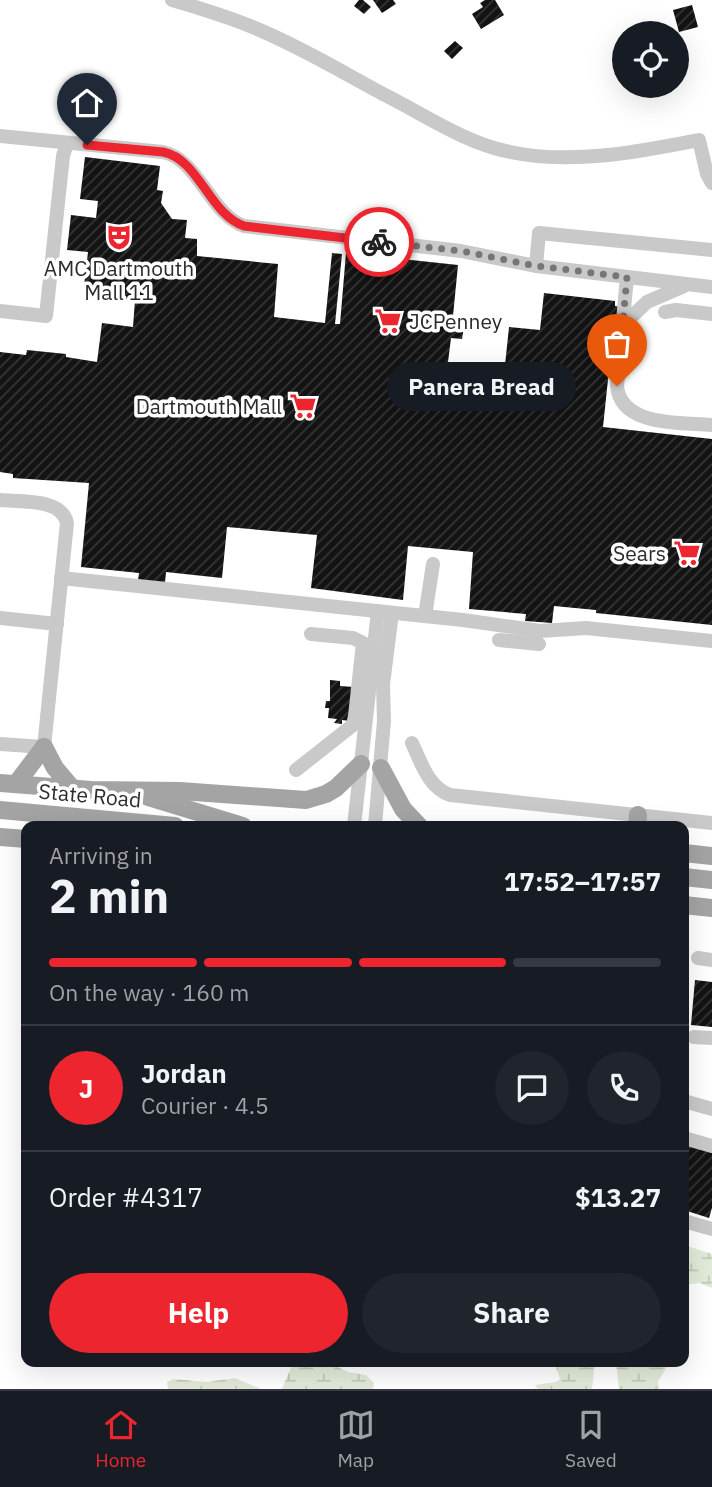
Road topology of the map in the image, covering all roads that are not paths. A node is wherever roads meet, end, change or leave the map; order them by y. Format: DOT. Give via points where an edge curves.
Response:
graph roads {
  1 [pos="172,0"];
  2 [pos="0,136"];
  3 [pos="67,143"];
  4 [pos="712,183"];
  5 [pos="712,250"];
  6 [pos="536,266"];
  7 [pos="627,277"];
  8 [pos="689,285"];
  9 [pos="712,287"];
  10 [pos="0,311"];
  11 [pos="666,312"];
  12 [pos="712,314"];
  13 [pos="622,325"];
  14 [pos="712,425"];
  15 [pos="0,500"];
  16 [pos="433,564"];
  17 [pos="61,578"];
  18 [pos="385,612"];
  19 [pos="425,616"];
  20 [pos="0,618"];
  21 [pos="57,624"];
  22 [pos="311,634"];
  23 [pos="499,640"];
  24 [pos="712,641"];
  25 [pos="538,643"];
  26 [pos="412,743"];
  27 [pos="0,744"];
  28 [pos="44,747"];
  29 [pos="361,764"];
  30 [pos="381,768"];
  31 [pos="296,770"];
  32 [pos="8,783"];
  33 [pos="73,789"];
  34 [pos="131,791"];
  35 [pos="0,810"];
  36 [pos="637,820"];
  37 [pos="120,821"];
  38 [pos="227,821"];
  39 [pos="355,821"];
  40 [pos="376,821"];
  41 [pos="414,821"];
  42 [pos="662,821"];
  43 [pos="689,822"];
  44 [pos="712,823"];
  45 [pos="0,837"];
  46 [pos="21,839"];
  47 [pos="689,854"];
  48 [pos="712,856"];
  49 [pos="689,878"];
  50 [pos="712,880"];
  51 [pos="689,906"];
  52 [pos="712,908"];
  53 [pos="694,1037"];
  54 [pos="712,1038"];
  55 [pos="689,1102"];
  56 [pos="712,1109"];
  57 [pos="689,1139"];
  58 [pos="712,1146"];
  59 [pos="689,1222"];
  60 [pos="712,1229"];
  1 -- 4 [label="lane" via="264,32 457,132 509,152 604,156 699,140"];
  2 -- 3 [label="lane"];
  3 -- 6 [label="lane" via="173,155 230,219 244,226 461,251"];
  3 -- 10 [label="lane" via="46,316"];
  5 -- 6 [label="lane" via="539,233"];
  6 -- 7 [label="lane"];
  7 -- 8 [label="lane"];
  7 -- 13 [label="lane"];
  8 -- 9 [label="lane"];
  8 -- 13 [label="lane" via="647,302"];
  11 -- 12 [label="lane"];
  13 -- 14 [label="lane" via="617,386 624,404 639,416"];
  15 -- 17 [label="lane" via="47,506 64,514"];
  16 -- 19 [label="lane"];
  17 -- 18 [label="lane"];
  17 -- 21 [label="lane"];
  18 -- 19 [label="lane"];
  18 -- 29 [label="lane"];
  18 -- 30 [label="lane"];
  19 -- 24 [label="lane" via="540,631 586,628"];
  20 -- 21 [label="lane"];
  21 -- 28 [label="lane"];
  22 -- 31 [label="lane" via="363,643 357,704 352,725"];
  23 -- 25 [label="lane"];
  26 -- 36 [label="lane" via="429,779 450,795"];
  27 -- 28 [label="lane"];
  28 -- 32 [label="main road" via="32,767"];
  28 -- 33 [label="main road"];
  29 -- 34 [label="main road" via="336,788 306,800"];
  29 -- 39 [label="lane"];
  30 -- 40 [label="lane"];
  30 -- 41 [label="main road"];
  32 -- 33 [label="main road"];
  33 -- 34 [label="main road"];
  34 -- 38 [label="main road"];
  35 -- 37 [label="main road, State Road"];
  36 -- 42 [label="lane"];
  43 -- 44 [label="lane"];
  45 -- 46 [label="main road"];
  47 -- 48 [label="main road"];
  49 -- 50 [label="main road"];
  51 -- 52 [label="main road"];
  53 -- 54 [label="lane"];
  55 -- 56 [label="lane"];
  57 -- 58 [label="lane"];
  59 -- 60 [label="lane"];
}
